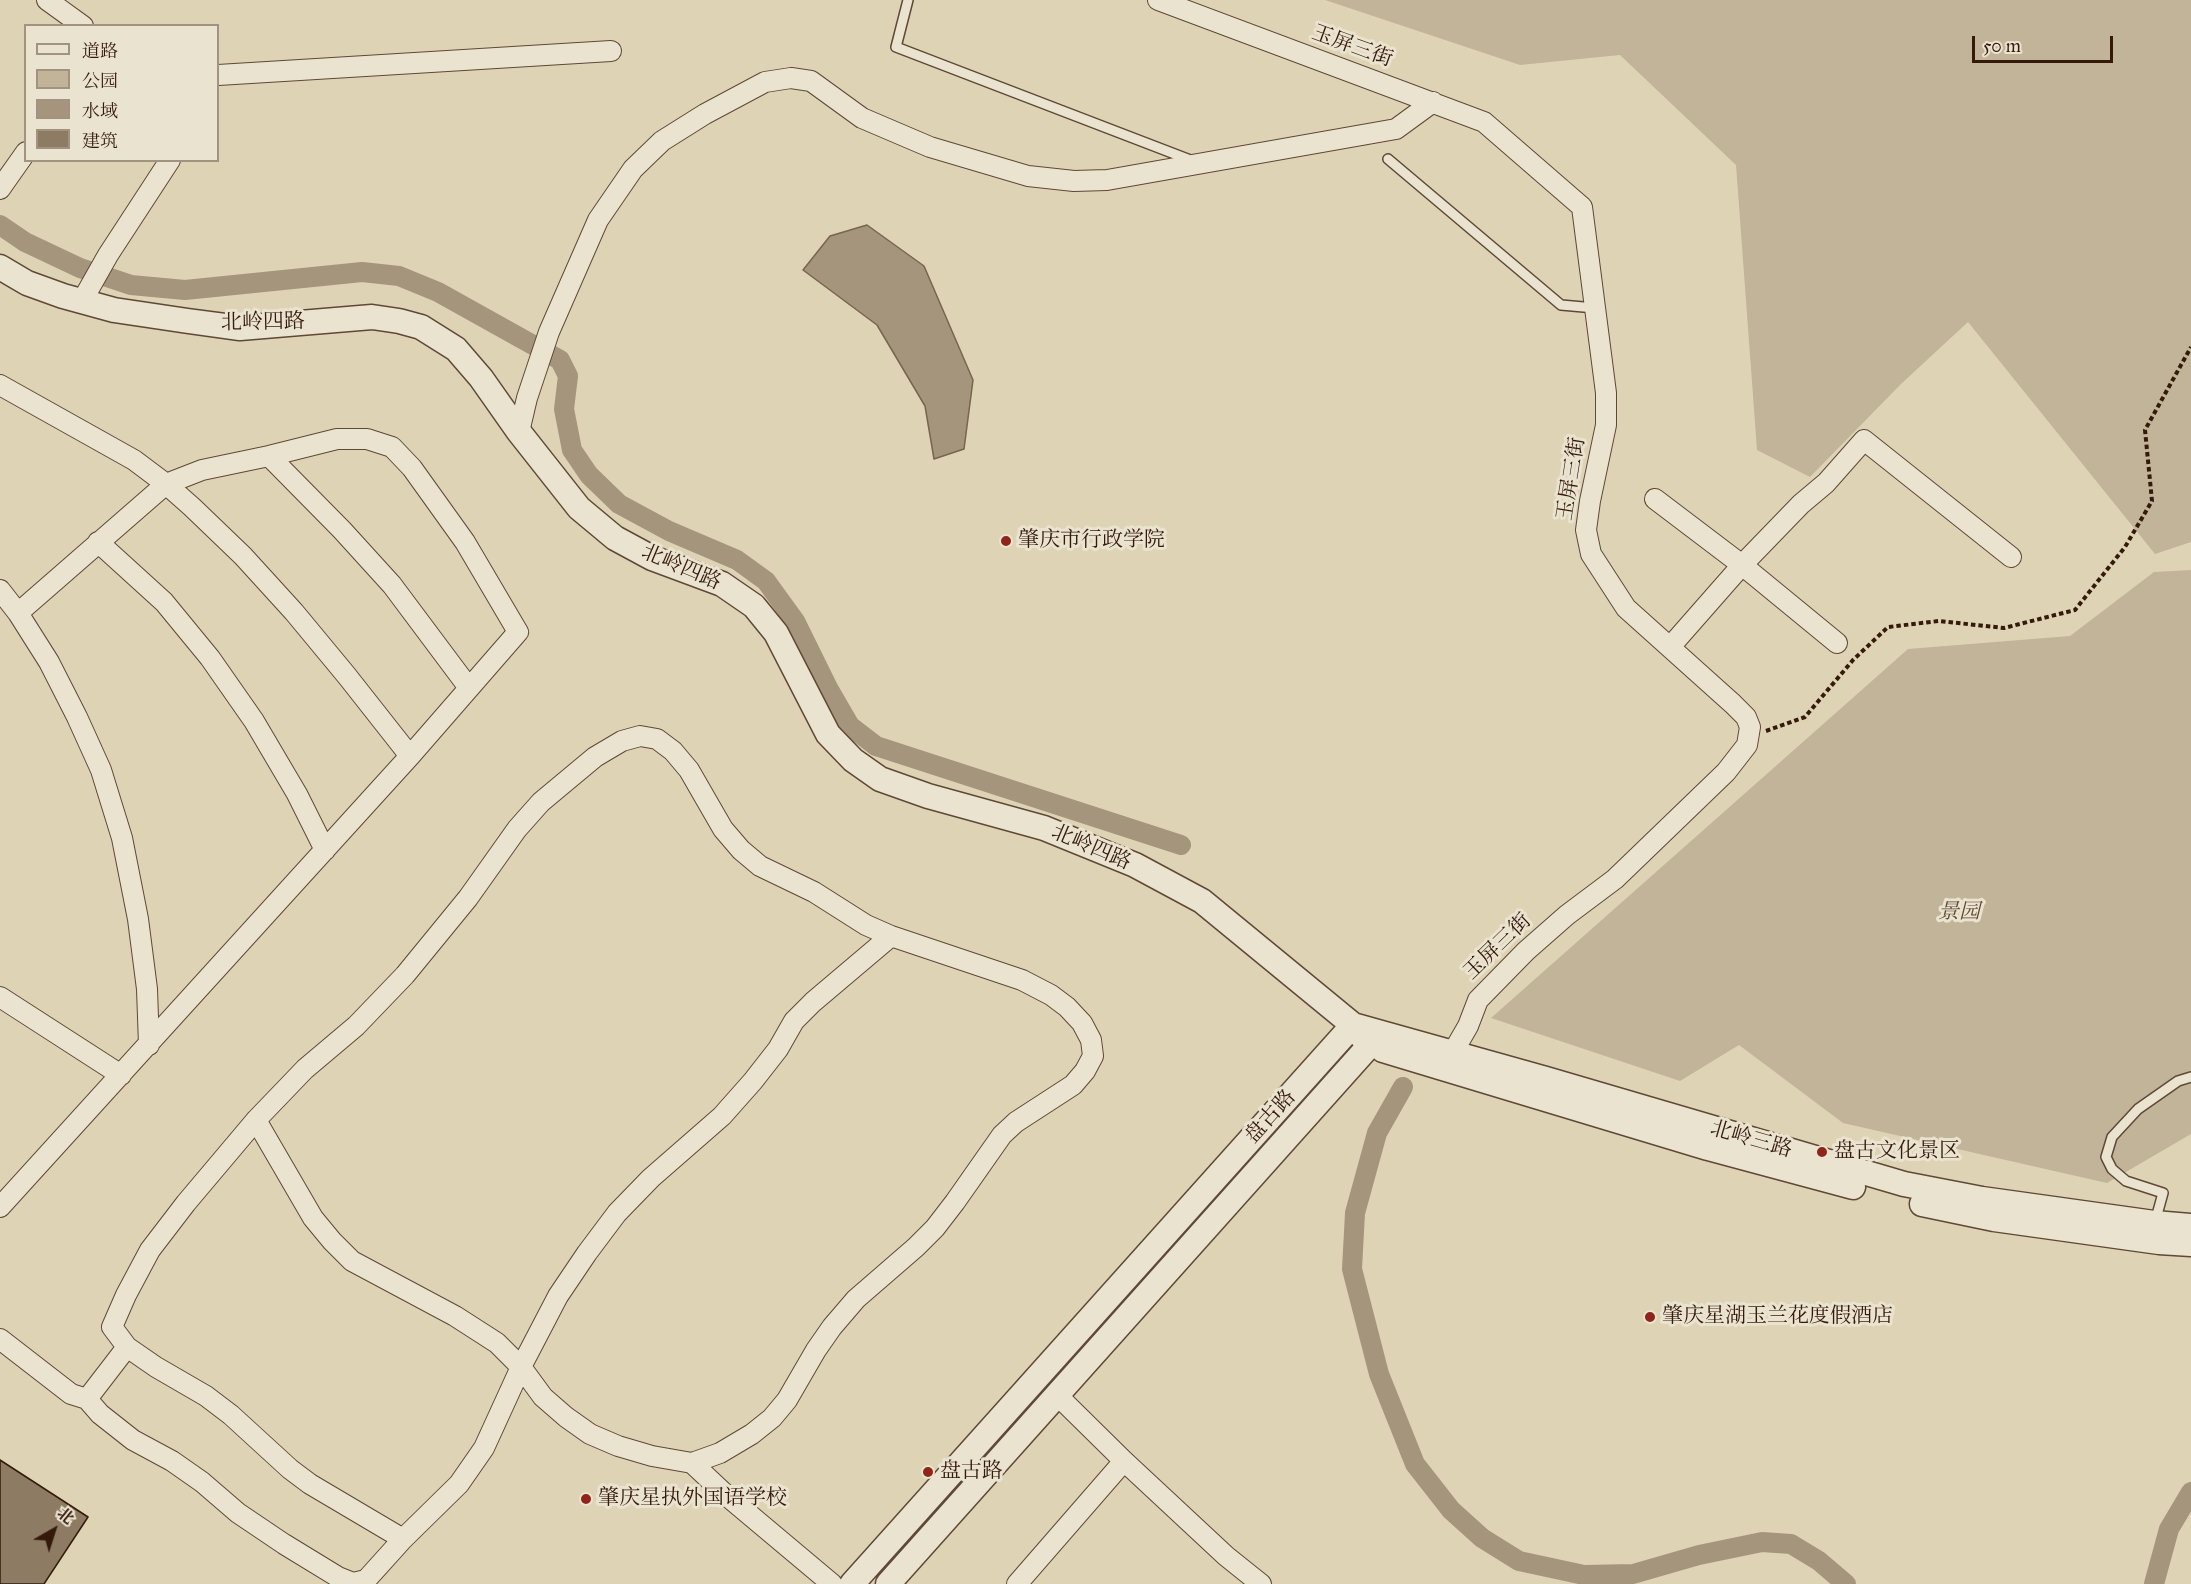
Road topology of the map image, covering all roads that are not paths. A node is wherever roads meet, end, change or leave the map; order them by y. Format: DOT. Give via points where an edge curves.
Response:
graph roads {
  1 [pos="47,0"];
  2 [pos="908,0"];
  3 [pos="1158,0"];
  4 [pos="80,24"];
  5 [pos="611,51"];
  6 [pos="220,79"];
  7 [pos="1432,102"];
  8 [pos="24,155"];
  9 [pos="1388,159"];
  10 [pos="169,162"];
  11 [pos="1200,163"];
  12 [pos="0,189"];
  13 [pos="0,267"];
  14 [pos="87,292"];
  15 [pos="1594,308"];
  16 [pos="0,385"];
  17 [pos="519,432"];
  18 [pos="268,456"];
  19 [pos="166,484"];
  20 [pos="1655,499"];
  21 [pos="99,542"];
  22 [pos="2012,557"];
  23 [pos="1742,566"];
  24 [pos="0,590"];
  25 [pos="18,613"];
  26 [pos="1837,643"];
  27 [pos="1670,647"];
  28 [pos="469,688"];
  29 [pos="410,756"];
  30 [pos="325,850"];
  31 [pos="891,936"];
  32 [pos="2,1003"];
  33 [pos="1353,1025"];
  34 [pos="149,1045"];
  35 [pos="1369,1046"];
  36 [pos="1453,1052"];
  37 [pos="121,1075"];
  38 [pos="2191,1077"];
  39 [pos="256,1120"];
  40 [pos="0,1207"];
  41 [pos="2154,1223"];
  42 [pos="2191,1226"];
  43 [pos="2191,1244"];
  44 [pos="1119,1286"];
  45 [pos="1139,1303"];
  46 [pos="0,1339"];
  47 [pos="127,1347"];
  48 [pos="521,1367"];
  49 [pos="1057,1395"];
  50 [pos="87,1399"];
  51 [pos="1124,1461"];
  52 [pos="692,1462"];
  53 [pos="403,1539"];
  54 [pos="832,1584"];
  55 [pos="852,1584"];
  56 [pos="888,1584"];
  57 [pos="1017,1584"];
  58 [pos="1262,1584"];
  1 -- 4 [label="street"];
  2 -- 11 [label="lane" via="896,47"];
  3 -- 7 [label="street, 玉屏三街"];
  5 -- 6 [label="street"];
  7 -- 11 [label="street" via="1396,129"];
  7 -- 15 [label="street, 玉屏三街" via="1484,122 1582,207"];
  8 -- 12 [label="street"];
  9 -- 15 [label="lane" via="1561,304"];
  10 -- 14 [label="street"];
  11 -- 17 [label="street" via="1107,180 1028,176 891,132 862,118 811,81 791,78 765,82 662,141 633,170 598,220 549,332"];
  13 -- 14 [label="street, 北岭四路" via="27,284"];
  14 -- 17 [label="street, 北岭四路" via="114,310 240,328 372,317 421,327 456,349"];
  15 -- 27 [label="street, 玉屏三街" via="1606,425 1587,520 1591,554 1626,608"];
  16 -- 19 [label="street" via="134,460"];
  17 -- 33 [label="street, 北岭四路" via="579,507 615,538 652,558 722,584 754,606 776,633 828,734 853,760 880,778 928,796 1044,828 1135,866 1202,901"];
  18 -- 19 [label="street" via="202,470"];
  18 -- 28 [label="street" via="392,585"];
  18 -- 28 [label="street" via="337,439 367,439 392,447 412,468 465,542 518,632"];
  19 -- 21 [label="street"];
  19 -- 29 [label="street" via="243,556 279,596"];
  20 -- 23 [label="street"];
  21 -- 25 [label="street"];
  21 -- 30 [label="street" via="164,602 210,658 254,721"];
  22 -- 23 [label="street" via="1864,440"];
  23 -- 26 [label="street"];
  23 -- 27 [label="street"];
  24 -- 25 [label="street"];
  25 -- 34 [label="street" via="77,717 101,770 122,838 146,978"];
  27 -- 36 [label="street, 玉屏三街" via="1746,717 1750,727 1747,745 1726,772 1615,879 1526,951 1478,1000"];
  28 -- 29 [label="street"];
  29 -- 30 [label="street"];
  30 -- 34 [label="street"];
  31 -- 39 [label="street" via="760,866 723,829 689,770 657,739 640,736 622,741 595,757 542,802 405,975"];
  31 -- 48 [label="street" via="813,1002 722,1116 651,1178 617,1214 558,1296"];
  31 -- 52 [label="street" via="1022,980 1051,995 1082,1023 1093,1056 1073,1084 1002,1135 935,1228 856,1299 816,1350 772,1418 720,1452"];
  32 -- 37 [label="street"];
  33 -- 35 [label="street, 北岭四路"];
  33 -- 36 [label="street, 北岭三路"];
  33 -- 44 [label="street, 盘古路"];
  34 -- 37 [label="street"];
  35 -- 43 [label="street, 北岭三路" via="1708,1148 1906,1200 1994,1219"];
  35 -- 45 [label="street, 盘古路"];
  36 -- 41 [label="street, 北岭三路" via="1904,1184"];
  37 -- 40 [label="street"];
  38 -- 41 [label="lane" via="2178,1081 2138,1109 2112,1137 2106,1156 2112,1169 2126,1181 2163,1193"];
  39 -- 47 [label="street" via="150,1250 112,1327"];
  39 -- 48 [label="street" via="313,1218 352,1261 454,1316 497,1343"];
  41 -- 42 [label="street, 北岭三路"];
  44 -- 45 [label="street"];
  44 -- 55 [label="street, 盘古路"];
  45 -- 49 [label="street, 盘古路"];
  46 -- 50 [label="street" via="71,1394"];
  47 -- 50 [label="street"];
  47 -- 53 [label="street" via="206,1396 310,1484"];
  48 -- 52 [label="street" via="543,1397 590,1434 618,1446"];
  48 -- 53 [label="street" via="484,1448 459,1484"];
  49 -- 51 [label="street"];
  49 -- 56 [label="street, 盘古路"];
  50 -- 53 [label="street" via="133,1440 172,1461 238,1513 338,1577 353,1583 366,1580"];
  51 -- 57 [label="street"];
  51 -- 58 [label="street" via="1226,1556"];
  52 -- 54 [label="street"];
}
